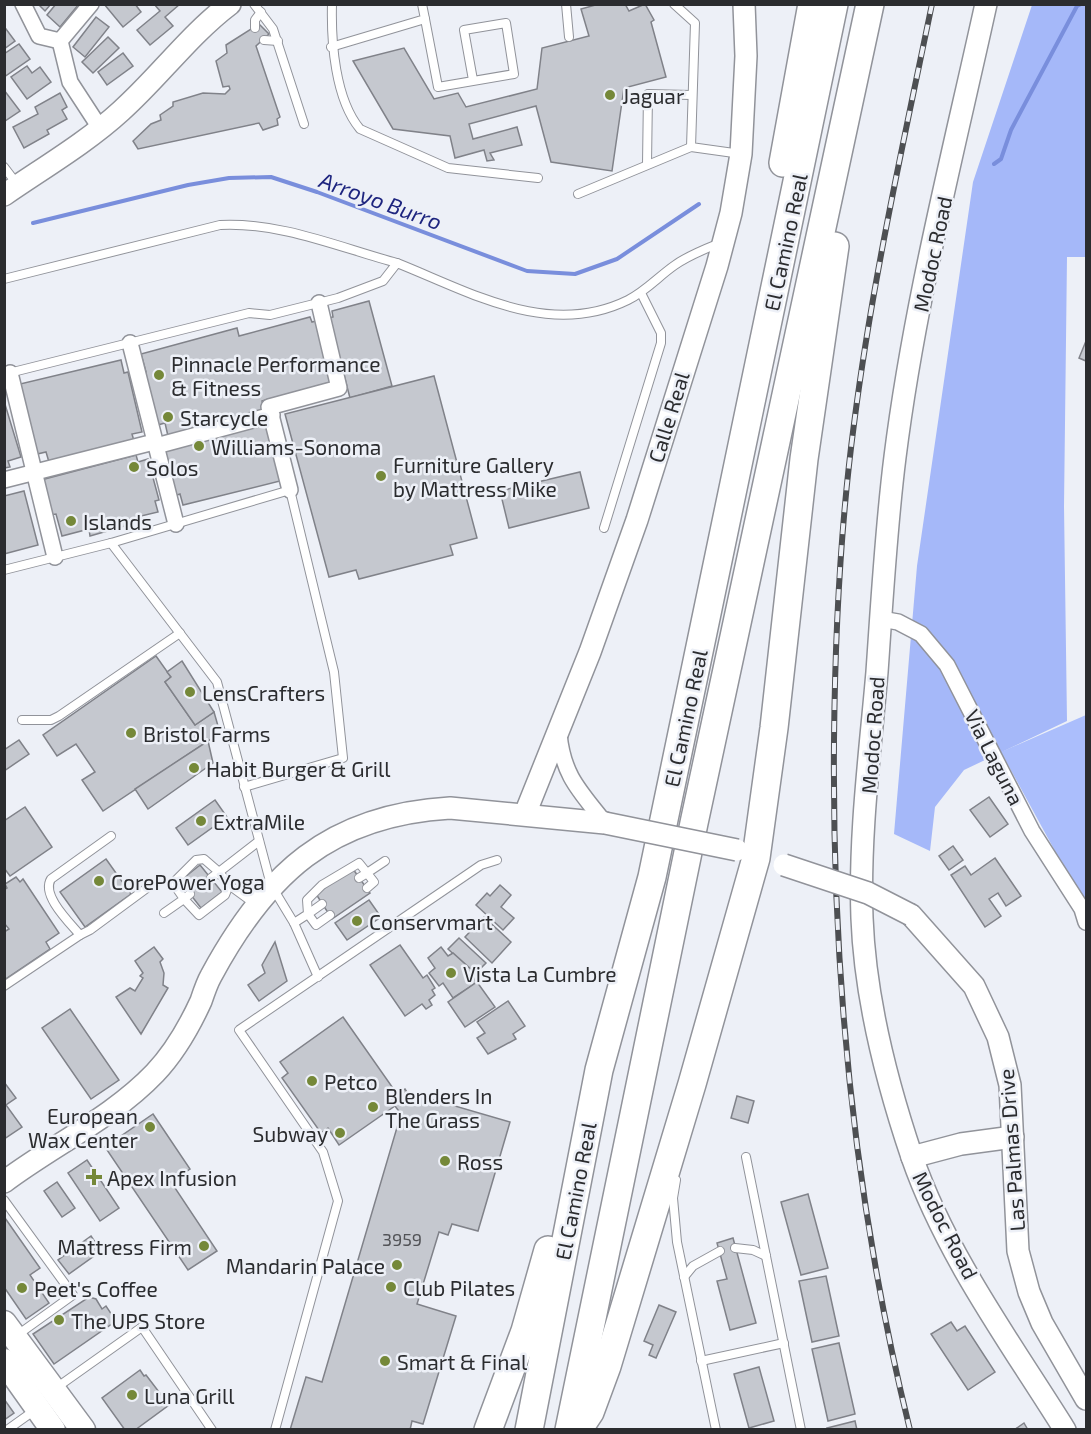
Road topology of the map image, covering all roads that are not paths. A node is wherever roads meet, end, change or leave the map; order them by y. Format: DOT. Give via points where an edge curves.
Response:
graph roads {
  1 [pos="23,4"];
  2 [pos="91,4"];
  3 [pos="230,4"];
  4 [pos="254,4"];
  5 [pos="332,4"];
  6 [pos="422,4"];
  7 [pos="566,4"];
  8 [pos="674,4"];
  9 [pos="744,4"];
  10 [pos="812,4"];
  11 [pos="834,4"];
  12 [pos="870,4"];
  13 [pos="986,4"];
  14 [pos="261,12"];
  15 [pos="425,19"];
  16 [pos="255,28"];
  17 [pos="569,37"];
  18 [pos="264,40"];
  19 [pos="60,41"];
  20 [pos="278,41"];
  21 [pos="331,47"];
  22 [pos="473,80"];
  23 [pos="692,95"];
  24 [pos="304,124"];
  25 [pos="100,128"];
  26 [pos="691,147"];
  27 [pos="741,154"];
  28 [pos="647,164"];
  29 [pos="4,167"];
  30 [pos="538,178"];
  31 [pos="11,190"];
  32 [pos="832,192"];
  33 [pos="578,194"];
  34 [pos="723,242"];
  35 [pos="397,263"];
  36 [pos="779,270"];
  37 [pos="4,279"];
  38 [pos="641,293"];
  39 [pos="319,303"];
  40 [pos="130,343"];
  41 [pos="7,374"];
  42 [pos="272,415"];
  43 [pos="155,444"];
  44 [pos="34,473"];
  45 [pos="4,480"];
  46 [pos="290,490"];
  47 [pos="176,524"];
  48 [pos="603,528"];
  49 [pos="111,543"];
  50 [pos="55,557"];
  51 [pos="4,570"];
  52 [pos="881,619"];
  53 [pos="180,633"];
  54 [pos="22,720"];
  55 [pos="559,730"];
  56 [pos="244,787"];
  57 [pos="525,814"];
  58 [pos="605,823"];
  59 [pos="111,836"];
  60 [pos="259,842"];
  61 [pos="746,854"];
  62 [pos="385,861"];
  63 [pos="497,861"];
  64 [pos="219,872"];
  65 [pos="367,873"];
  66 [pos="211,878"];
  67 [pos="359,878"];
  68 [pos="229,885"];
  69 [pos="271,885"];
  70 [pos="147,888"];
  71 [pos="367,888"];
  72 [pos="187,896"];
  73 [pos="256,904"];
  74 [pos="322,904"];
  75 [pos="164,913"];
  76 [pos="308,914"];
  77 [pos="330,915"];
  78 [pos="1086,922"];
  79 [pos="294,923"];
  80 [pos="80,934"];
  81 [pos="318,976"];
  82 [pos="4,986"];
  83 [pos="599,1070"];
  84 [pos="678,1122"];
  85 [pos="1013,1137"];
  86 [pos="680,1156"];
  87 [pos="746,1157"];
  88 [pos="912,1158"];
  89 [pos="678,1166"];
  90 [pos="4,1182"];
  91 [pos="4,1200"];
  92 [pos="735,1248"];
  93 [pos="720,1251"];
  94 [pos="766,1256"];
  95 [pos="684,1277"];
  96 [pos="10,1330"];
  97 [pos="784,1343"];
  98 [pos="701,1360"];
  99 [pos="4,1361"];
  100 [pos="54,1390"];
  101 [pos="1086,1399"];
  102 [pos="38,1408"];
  103 [pos="7,1430"];
  104 [pos="53,1430"];
  105 [pos="83,1430"];
  106 [pos="212,1430"];
  107 [pos="275,1430"];
  108 [pos="488,1430"];
  109 [pos="528,1430"];
  110 [pos="569,1430"];
  111 [pos="578,1430"];
  112 [pos="716,1430"];
  113 [pos="801,1430"];
  114 [pos="1065,1430"];
  1 -- 19 [label="street" via="39,36"];
  2 -- 19 [label="street"];
  3 -- 25 [label="street"];
  4 -- 14 [label="lane"];
  5 -- 21 [label="lane"];
  6 -- 15 [label="lane"];
  7 -- 17 [label="lane"];
  8 -- 23 [label="lane" via="695,23"];
  9 -- 27 [label="street, Calle Real" via="746,66"];
  10 -- 36 [label="highway" via="772,219"];
  11 -- 36 [label="highway, El Camino Real"];
  12 -- 32 [label="highway, El Camino Real"];
  13 -- 52 [label="street, Modoc Road" via="922,292 895,457"];
  14 -- 16 [label="lane"];
  14 -- 20 [label="lane"];
  15 -- 21 [label="lane"];
  15 -- 22 [label="lane" via="438,87"];
  18 -- 20 [label="lane"];
  19 -- 25 [label="street" via="70,82"];
  20 -- 24 [label="lane"];
  21 -- 30 [label="lane" via="339,80 360,129 448,168"];
  22 -- 22 [label="lane" via="514,74 506,23 464,30"];
  23 -- 26 [label="lane"];
  23 -- 28 [label="lane" via="648,94"];
  25 -- 31 [label="street"];
  26 -- 27 [label="lane"];
  26 -- 28 [label="lane"];
  27 -- 34 [label="street, Calle Real"];
  28 -- 33 [label="lane"];
  29 -- 31 [label="lane"];
  32 -- 61 [label="highway" via="836,256 804,459 774,728"];
  32 -- 110 [label="highway, El Camino Real" via="694,823"];
  34 -- 38 [label="lane" via="676,264"];
  34 -- 55 [label="street, Calle Real" via="640,509"];
  35 -- 37 [label="lane" via="288,230 247,223 220,225"];
  35 -- 38 [label="lane" via="474,295 546,315 590,314"];
  35 -- 39 [label="lane" via="383,282"];
  36 -- 83 [label="highway, El Camino Real" via="653,871"];
  38 -- 48 [label="lane" via="661,333 661,343"];
  39 -- 40 [label="lane" via="270,315 249,313"];
  39 -- 42 [label="street" via="339,388 269,407"];
  40 -- 41 [label="lane"];
  40 -- 43 [label="street"];
  41 -- 44 [label="street"];
  42 -- 43 [label="street"];
  42 -- 46 [label="street"];
  43 -- 44 [label="street"];
  43 -- 47 [label="street"];
  44 -- 45 [label="street"];
  44 -- 50 [label="street"];
  46 -- 47 [label="lane"];
  46 -- 56 [label="lane" via="334,672 343,758"];
  47 -- 49 [label="lane"];
  49 -- 50 [label="lane"];
  49 -- 53 [label="lane"];
  50 -- 51 [label="lane"];
  52 -- 78 [label="street, Via Laguna" via="898,622 921,634 947,665 1032,831 1082,909"];
  52 -- 88 [label="street, Modoc Road" via="863,844 862,919 875,1018"];
  53 -- 54 [label="lane" via="59,716 51,720"];
  53 -- 56 [label="lane" via="217,682"];
  55 -- 57 [label="street, Calle Real"];
  55 -- 58 [label="street" via="562,760 576,786"];
  56 -- 60 [label="lane"];
  57 -- 58 [label="street, Las Palmas Drive"];
  57 -- 69 [label="street, Las Palmas Drive" via="450,808 392,815 328,842"];
  58 -- 61 [label="street, Las Palmas Drive, bridge"];
  59 -- 80 [label="lane" via="47,884 49,894"];
  60 -- 64 [label="lane"];
  60 -- 69 [label="lane"];
  61 -- 84 [label="highway" via="692,1084"];
  61 -- 85 [label="street, Las Palmas Drive, bridge" via="868,893 911,915 956,963 988,1013 1010,1085"];
  62 -- 65 [label="lane"];
  63 -- 81 [label="lane" via="481,865"];
  64 -- 66 [label="lane"];
  64 -- 68 [label="lane"];
  64 -- 72 [label="lane" via="204,859 196,860 173,883"];
  65 -- 67 [label="lane"];
  65 -- 71 [label="lane" via="374,882"];
  65 -- 76 [label="lane" via="359,863 322,885 307,900"];
  68 -- 72 [label="lane" via="225,895 199,915"];
  68 -- 73 [label="lane"];
  69 -- 73 [label="street, Las Palmas Drive"];
  69 -- 79 [label="lane"];
  70 -- 80 [label="lane"];
  72 -- 75 [label="lane"];
  73 -- 90 [label="street, Las Palmas Drive" via="156,1073 112,1109"];
  74 -- 76 [label="lane"];
  76 -- 77 [label="lane" via="316,925"];
  76 -- 79 [label="lane"];
  79 -- 81 [label="lane"];
  80 -- 82 [label="lane"];
  81 -- 107 [label="lane" via="239,1030 323,1152 338,1201"];
  83 -- 108 [label="highway" via="525,1331"];
  83 -- 109 [label="highway, El Camino Real"];
  84 -- 86 [label="lane"];
  84 -- 111 [label="highway" via="607,1366 590,1412"];
  85 -- 88 [label="street" via="961,1144"];
  85 -- 101 [label="street, Las Palmas Drive" via="1018,1251 1029,1292"];
  87 -- 94 [label="lane"];
  88 -- 114 [label="street, Modoc Road" via="941,1226"];
  89 -- 95 [label="lane" via="673,1198"];
  91 -- 96 [label="lane" via="73,1295"];
  92 -- 94 [label="lane"];
  93 -- 95 [label="lane" via="693,1266"];
  94 -- 97 [label="lane"];
  95 -- 98 [label="lane"];
  96 -- 100 [label="main road"];
  97 -- 98 [label="lane"];
  97 -- 113 [label="lane"];
  98 -- 112 [label="lane"];
  99 -- 102 [label="main road"];
  100 -- 105 [label="main road"];
  100 -- 106 [label="lane" via="142,1327"];
  102 -- 103 [label="lane"];
  102 -- 104 [label="main road"];
}
